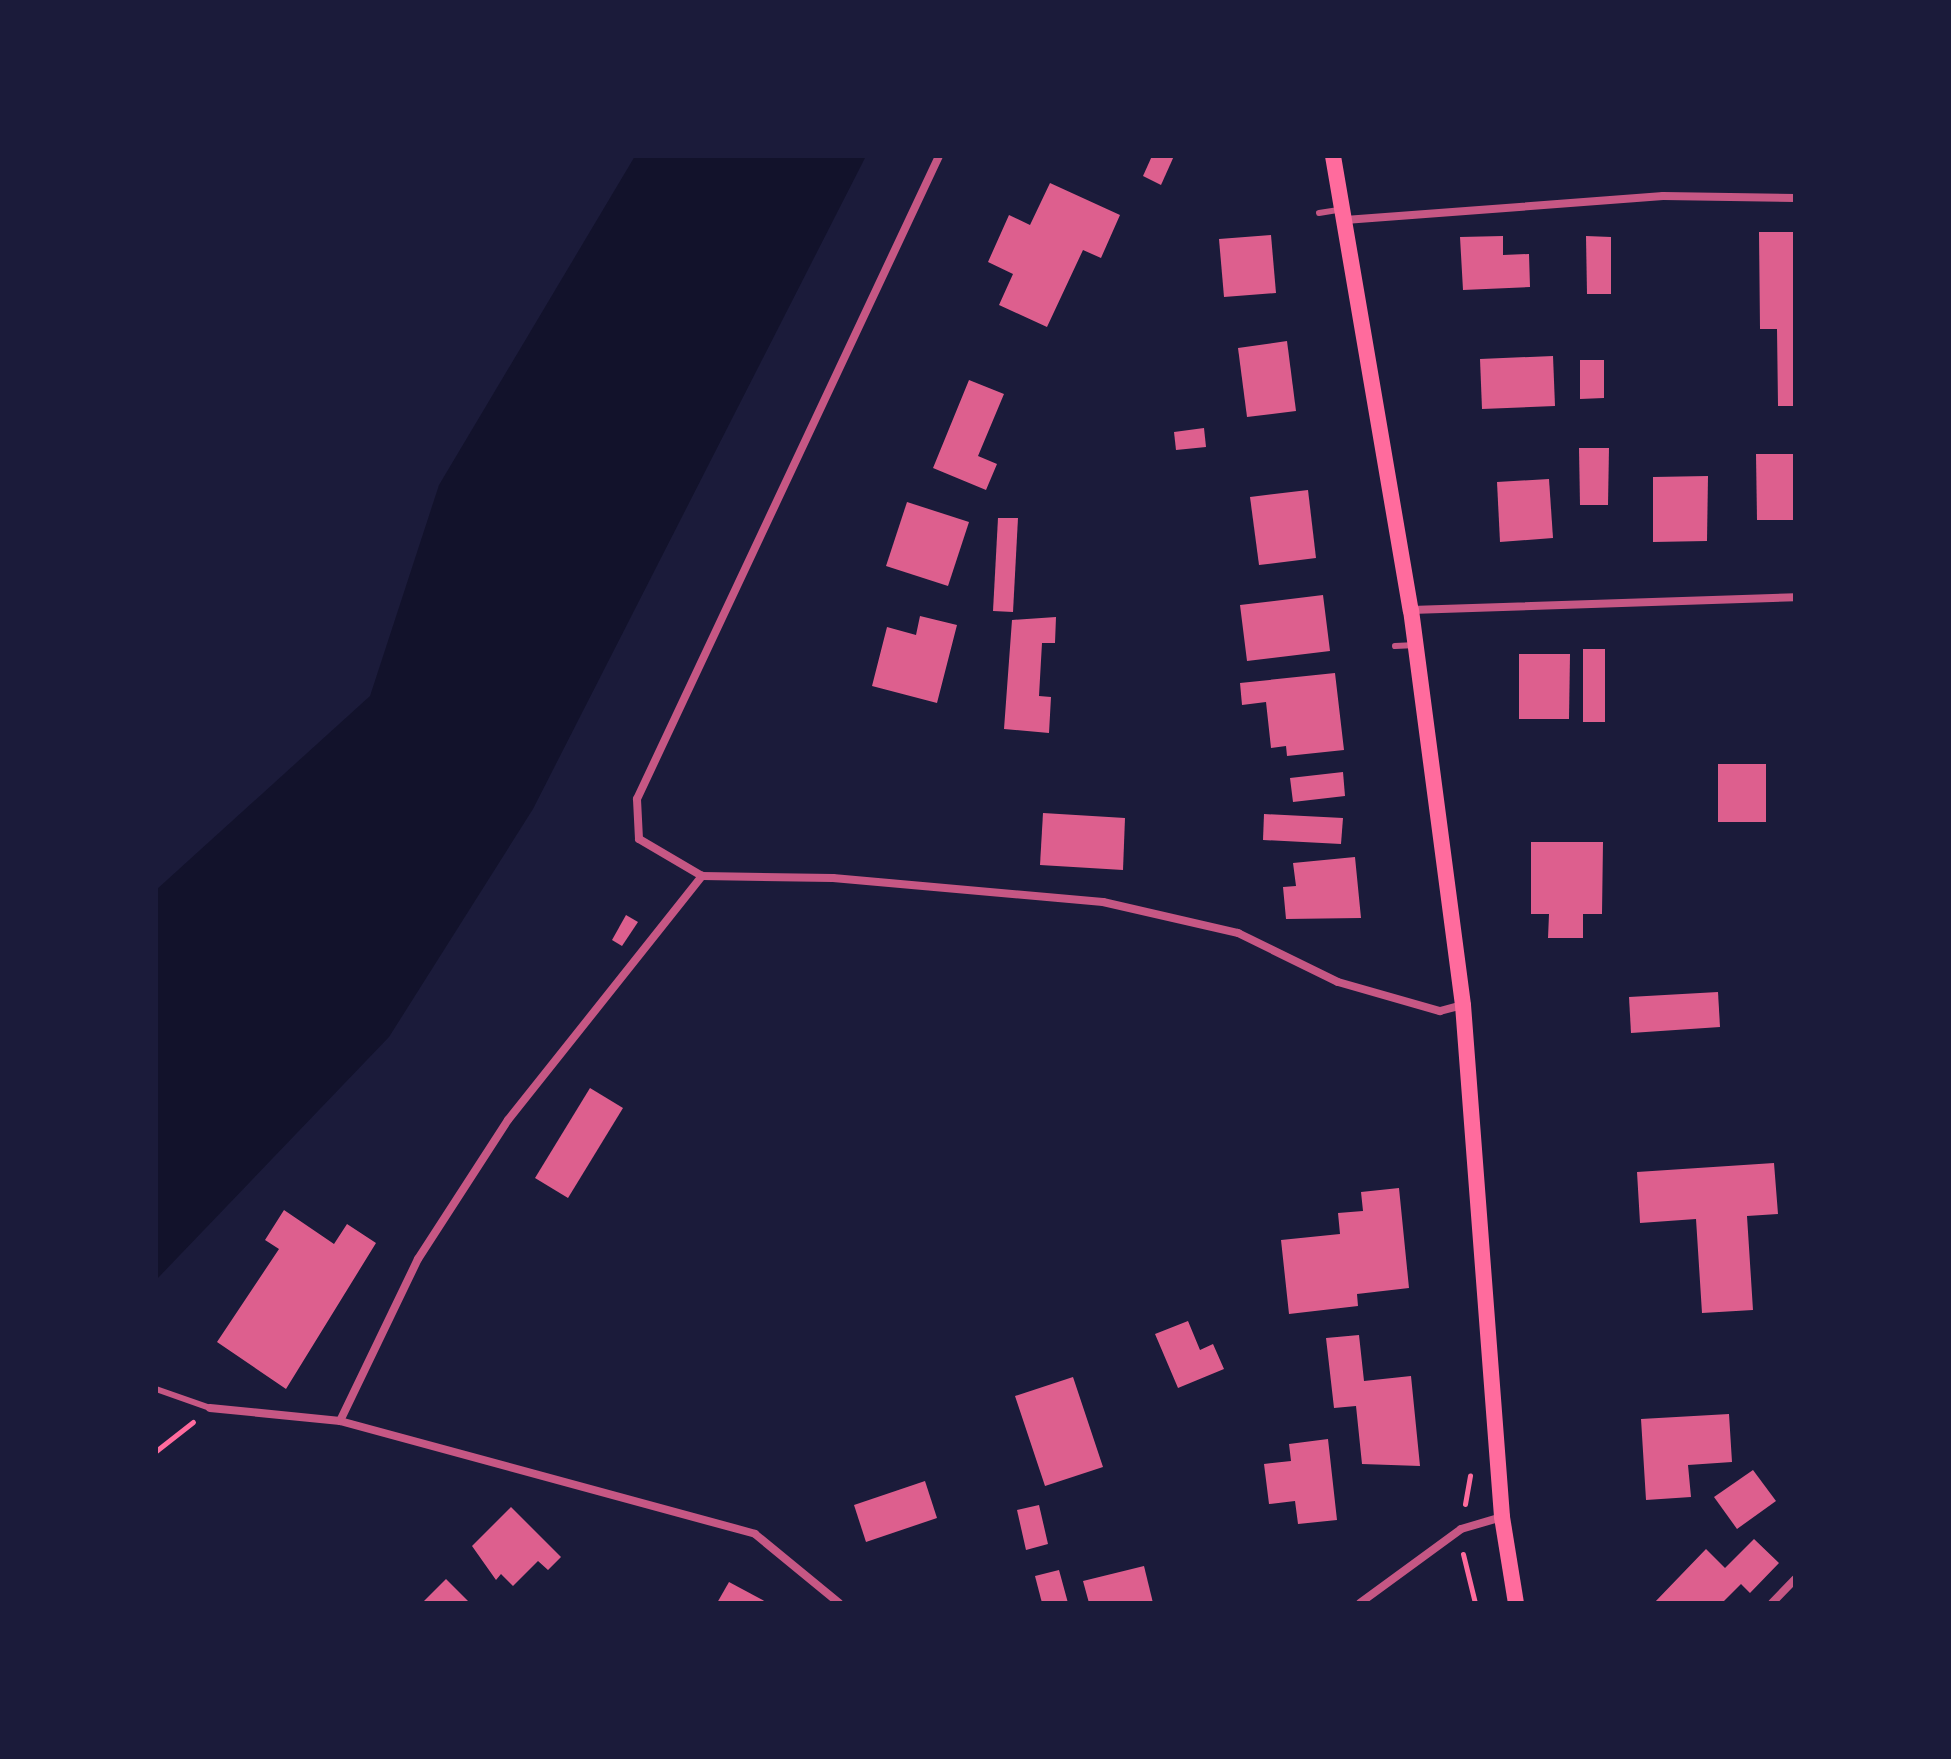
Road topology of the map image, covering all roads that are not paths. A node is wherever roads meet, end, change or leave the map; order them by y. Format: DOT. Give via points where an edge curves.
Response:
graph roads {
  1 [pos="939,156"];
  2 [pos="1333,156"];
  3 [pos="1795,198"];
  4 [pos="1319,213"];
  5 [pos="1342,215"];
  6 [pos="1795,597"];
  7 [pos="1411,610"];
  8 [pos="1416,645"];
  9 [pos="1395,646"];
  10 [pos="702,876"];
  11 [pos="1463,1005"];
  12 [pos="156,1389"];
  13 [pos="210,1408"];
  14 [pos="340,1421"];
  15 [pos="1502,1517"];
  16 [pos="1795,1579"];
  17 [pos="839,1603"];
  18 [pos="1360,1603"];
  19 [pos="1516,1603"];
  20 [pos="1772,1603"];
  1 -- 10 [label="street" via="637,799 639,839"];
  2 -- 5 [label="main road"];
  3 -- 5 [label="street" via="1663,196"];
  4 -- 5 [label="lane"];
  5 -- 7 [label="main road"];
  6 -- 7 [label="street"];
  7 -- 8 [label="main road"];
  8 -- 9 [label="lane"];
  8 -- 11 [label="main road"];
  10 -- 11 [label="street" via="833,878 1103,902 1238,933 1338,982 1440,1011"];
  10 -- 14 [label="street" via="627,961 508,1120 418,1259"];
  11 -- 15 [label="main road"];
  12 -- 13 [label="lane"];
  13 -- 14 [label="street"];
  14 -- 17 [label="street" via="755,1534"];
  15 -- 18 [label="street" via="1461,1529"];
  15 -- 19 [label="main road"];
  16 -- 20 [label="street"];
}
